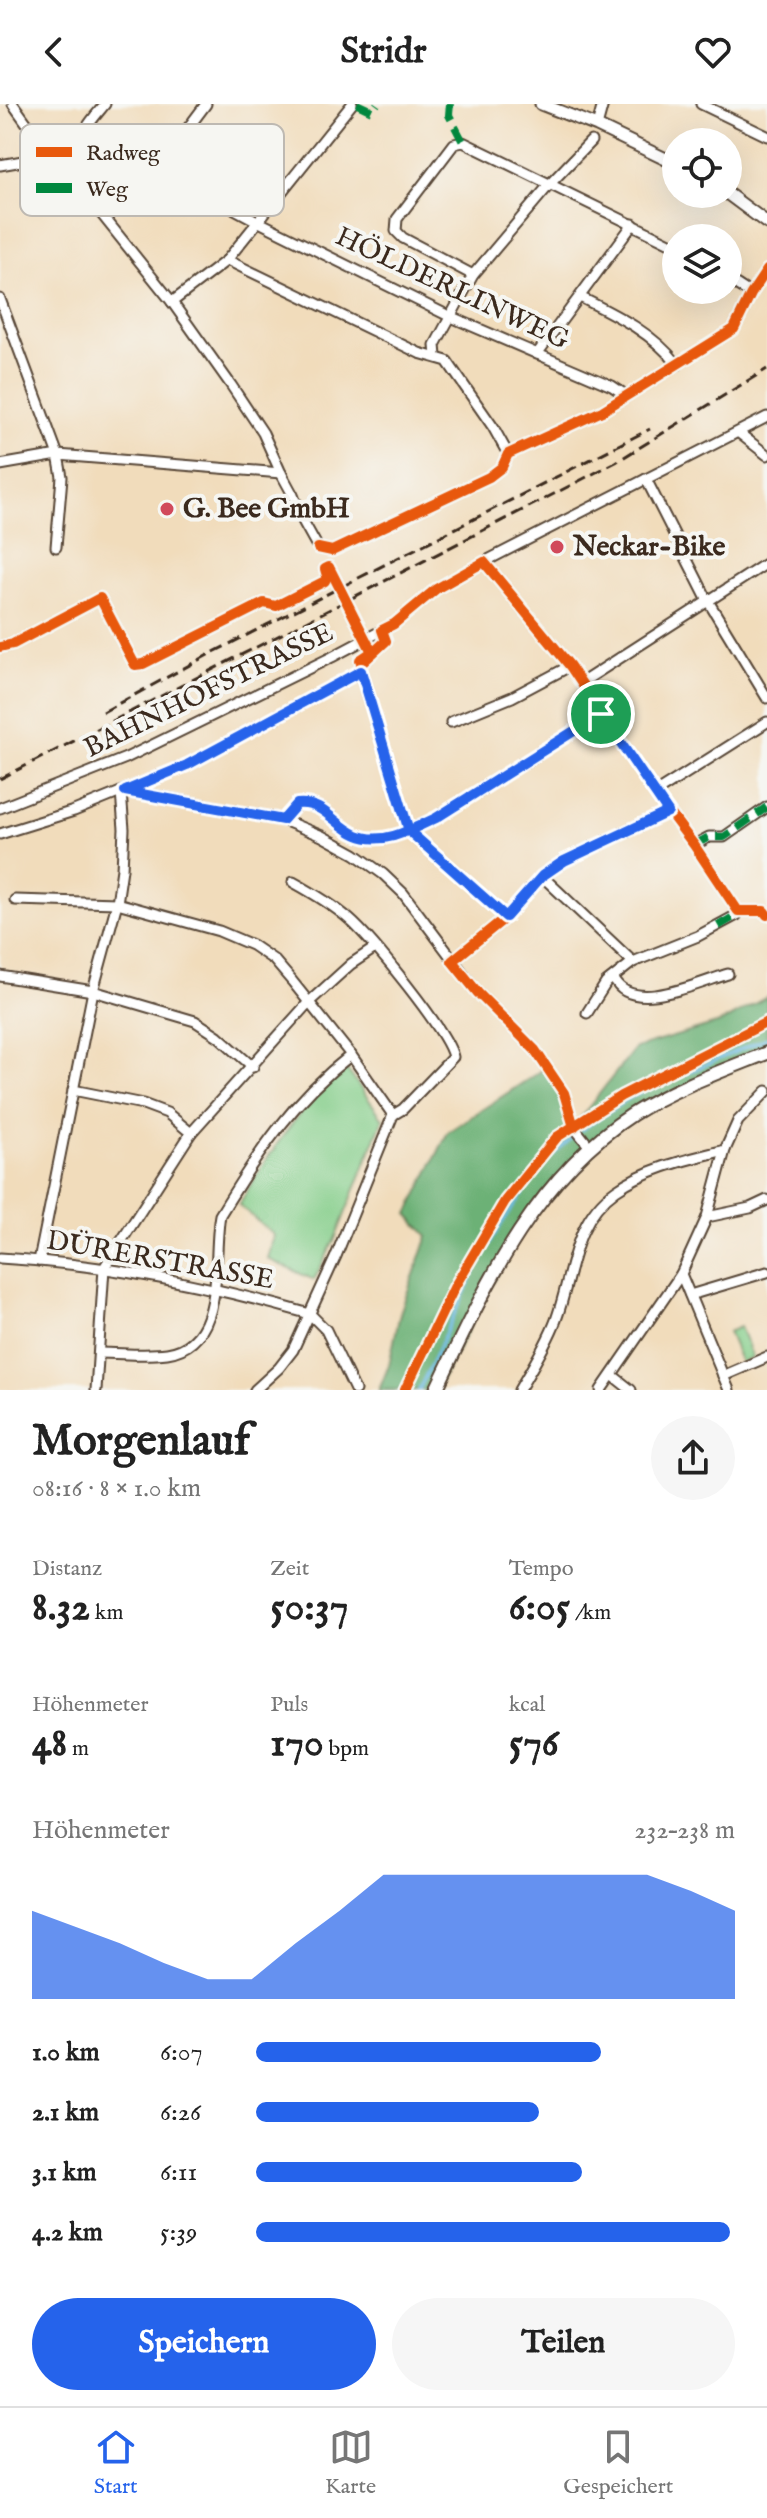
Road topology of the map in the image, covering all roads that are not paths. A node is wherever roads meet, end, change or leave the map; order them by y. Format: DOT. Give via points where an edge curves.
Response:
graph roads {
  1 [pos="13,104"];
  2 [pos="105,104"];
  3 [pos="206,104"];
  4 [pos="352,104"];
  5 [pos="541,104"];
  6 [pos="603,104"];
  7 [pos="701,104"];
  8 [pos="27,124"];
  9 [pos="89,124"];
  10 [pos="191,124"];
  11 [pos="597,126"];
  12 [pos="767,136"];
  13 [pos="591,141"];
  14 [pos="662,157"];
  15 [pos="20,162"];
  16 [pos="0,165"];
  17 [pos="549,185"];
  18 [pos="284,190"];
  19 [pos="742,204"];
  20 [pos="103,216"];
  21 [pos="248,216"];
  22 [pos="264,216"];
  23 [pos="259,222"];
  24 [pos="767,223"];
  25 [pos="633,224"];
  26 [pos="662,239"];
  27 [pos="227,260"];
  28 [pos="767,270"];
  29 [pos="473,275"];
  30 [pos="742,288"];
  31 [pos="751,294"];
  32 [pos="580,297"];
  33 [pos="0,299"];
  34 [pos="172,302"];
  35 [pos="449,316"];
  36 [pos="537,354"];
  37 [pos="436,356"];
  38 [pos="678,365"];
  39 [pos="627,396"];
  40 [pos="767,417"];
  41 [pos="739,433"];
  42 [pos="508,454"];
  43 [pos="58,455"];
  44 [pos="767,455"];
  45 [pos="0,465"];
  46 [pos="281,473"];
  47 [pos="646,479"];
  48 [pos="56,547"];
  49 [pos="484,562"];
  50 [pos="767,563"];
  51 [pos="708,601"];
  52 [pos="0,647"];
  53 [pos="127,650"];
  54 [pos="570,666"];
  55 [pos="581,683"];
  56 [pos="767,698"];
  57 [pos="601,714"];
  58 [pos="451,722"];
  59 [pos="767,722"];
  60 [pos="123,792"];
  61 [pos="655,793"];
  62 [pos="767,807"];
  63 [pos="0,808"];
  64 [pos="668,812"];
  65 [pos="283,820"];
  66 [pos="409,831"];
  67 [pos="0,834"];
  68 [pos="694,845"];
  69 [pos="542,876"];
  70 [pos="293,882"];
  71 [pos="15,900"];
  72 [pos="117,903"];
  73 [pos="506,917"];
  74 [pos="375,948"];
  75 [pos="452,961"];
  76 [pos="633,962"];
  77 [pos="728,974"];
  78 [pos="0,976"];
  79 [pos="614,979"];
  80 [pos="93,991"];
  81 [pos="308,1003"];
  82 [pos="587,1013"];
  83 [pos="767,1053"];
  84 [pos="351,1055"];
  85 [pos="253,1067"];
  86 [pos="73,1090"];
  87 [pos="767,1091"];
  88 [pos="393,1115"];
  89 [pos="191,1133"];
  90 [pos="586,1143"];
  91 [pos="725,1150"];
  92 [pos="767,1200"];
  93 [pos="707,1217"];
  94 [pos="0,1258"];
  95 [pos="39,1261"];
  96 [pos="104,1268"];
  97 [pos="767,1272"];
  98 [pos="681,1274"];
  99 [pos="216,1289"];
  100 [pos="690,1295"];
  101 [pos="310,1314"];
  102 [pos="99,1353"];
  103 [pos="767,1357"];
  104 [pos="612,1375"];
  105 [pos="723,1376"];
  106 [pos="96,1390"];
  107 [pos="255,1390"];
  108 [pos="355,1390"];
  109 [pos="436,1390"];
  110 [pos="519,1390"];
  111 [pos="601,1390"];
  112 [pos="631,1390"];
  113 [pos="729,1390"];
  1 -- 8 [label="street"];
  2 -- 9 [label="street"];
  3 -- 10 [label="street"];
  4 -- 18 [label="street"];
  5 -- 11 [label="street"];
  6 -- 11 [label="street"];
  7 -- 12 [label="street"];
  11 -- 14 [label="street"];
  13 -- 17 [label="street"];
  15 -- 16 [label="street, HÖLDERLINWEG"];
  17 -- 25 [label="street"];
  17 -- 29 [label="street"];
  17 -- 29 [label="street" via="463,142 454,144 397,219 396,231"];
  19 -- 24 [label="street"];
  20 -- 34 [label="street"];
  21 -- 23 [label="street, HÖLDERLINWEG"];
  22 -- 23 [label="street"];
  23 -- 27 [label="street"];
  23 -- 35 [label="street, HÖLDERLINWEG"];
  25 -- 26 [label="street"];
  25 -- 32 [label="street"];
  27 -- 34 [label="street"];
  27 -- 37 [label="street" via="419,353"];
  28 -- 31 [label="street"];
  29 -- 35 [label="street"];
  30 -- 31 [label="street"];
  31 -- 38 [label="street" via="734,329"];
  32 -- 36 [label="street"];
  32 -- 38 [label="street" via="627,320"];
  33 -- 43 [label="street"];
  34 -- 46 [label="street" via="263,433"];
  35 -- 36 [label="street, HÖLDERLINWEG"];
  35 -- 37 [label="street" via="435,345"];
  36 -- 39 [label="street, HÖLDERLINWEG"];
  37 -- 42 [label="street" via="447,361 470,391"];
  38 -- 39 [label="street"];
  39 -- 42 [label="street"];
  40 -- 41 [label="street, BAHNHOFSTRASSE"];
  41 -- 44 [label="street"];
  41 -- 47 [label="street, BAHNHOFSTRASSE"];
  42 -- 46 [label="street" via="489,477 332,551 318,548 311,539"];
  43 -- 45 [label="street"];
  43 -- 46 [label="street"];
  43 -- 48 [label="street" via="62,477"];
  47 -- 49 [label="street, BAHNHOFSTRASSE"];
  47 -- 51 [label="street"];
  49 -- 54 [label="street"];
  49 -- 63 [label="street, BAHNHOFSTRASSE" via="436,589 394,624 343,651 126,758"];
  50 -- 51 [label="street"];
  51 -- 55 [label="street"];
  51 -- 56 [label="street"];
  52 -- 53 [label="street" via="100,598"];
  54 -- 55 [label="street"];
  54 -- 58 [label="street"];
  55 -- 57 [label="street"];
  57 -- 61 [label="street"];
  57 -- 66 [label="street"];
  59 -- 61 [label="street"];
  60 -- 65 [label="street"];
  60 -- 66 [label="street" via="187,765 361,671"];
  60 -- 67 [label="street"];
  60 -- 72 [label="street"];
  61 -- 64 [label="street"];
  62 -- 68 [label="street" via="724,837"];
  64 -- 68 [label="street"];
  64 -- 69 [label="street"];
  65 -- 66 [label="street" via="297,804 307,803 357,835 374,838"];
  65 -- 75 [label="street" via="322,836 383,874"];
  66 -- 73 [label="street"];
  68 -- 76 [label="street" via="737,915"];
  69 -- 73 [label="street"];
  69 -- 76 [label="street"];
  70 -- 74 [label="street" via="351,920"];
  71 -- 72 [label="street"];
  72 -- 80 [label="street"];
  72 -- 81 [label="street" via="252,945 274,960"];
  73 -- 75 [label="street"];
  74 -- 81 [label="street"];
  74 -- 88 [label="street" via="442,1034 453,1057"];
  75 -- 90 [label="street" via="535,1050 564,1093 574,1127"];
  76 -- 79 [label="street"];
  77 -- 79 [label="street" via="655,997 627,991"];
  78 -- 80 [label="street"];
  79 -- 82 [label="street"];
  80 -- 85 [label="street" via="195,1021"];
  80 -- 86 [label="street"];
  81 -- 84 [label="street"];
  81 -- 85 [label="street"];
  83 -- 90 [label="main road" via="703,1078"];
  84 -- 88 [label="street"];
  84 -- 99 [label="street" via="294,1106 220,1215"];
  85 -- 89 [label="street"];
  86 -- 89 [label="street" via="143,1104 167,1113"];
  86 -- 95 [label="street"];
  87 -- 91 [label="street" via="738,1121"];
  88 -- 101 [label="street"];
  89 -- 96 [label="street"];
  90 -- 109 [label="main road" via="513,1241"];
  91 -- 93 [label="street"];
  91 -- 110 [label="street" via="649,1173 615,1190 596,1208 575,1248 555,1321"];
  92 -- 93 [label="street"];
  93 -- 98 [label="street"];
  94 -- 95 [label="street, DÜRERSTRASSE"];
  95 -- 96 [label="street, DÜRERSTRASSE"];
  96 -- 99 [label="street, DÜRERSTRASSE"];
  96 -- 102 [label="street"];
  97 -- 100 [label="street"];
  98 -- 100 [label="street"];
  98 -- 104 [label="street"];
  99 -- 101 [label="street, DÜRERSTRASSE"];
  99 -- 102 [label="street" via="209,1318 189,1343 171,1352"];
  100 -- 105 [label="street"];
  101 -- 107 [label="street" via="293,1350"];
  101 -- 108 [label="street" via="326,1330"];
  102 -- 106 [label="street"];
  103 -- 105 [label="street"];
  104 -- 111 [label="street"];
  104 -- 112 [label="street"];
  105 -- 113 [label="street"];
}
